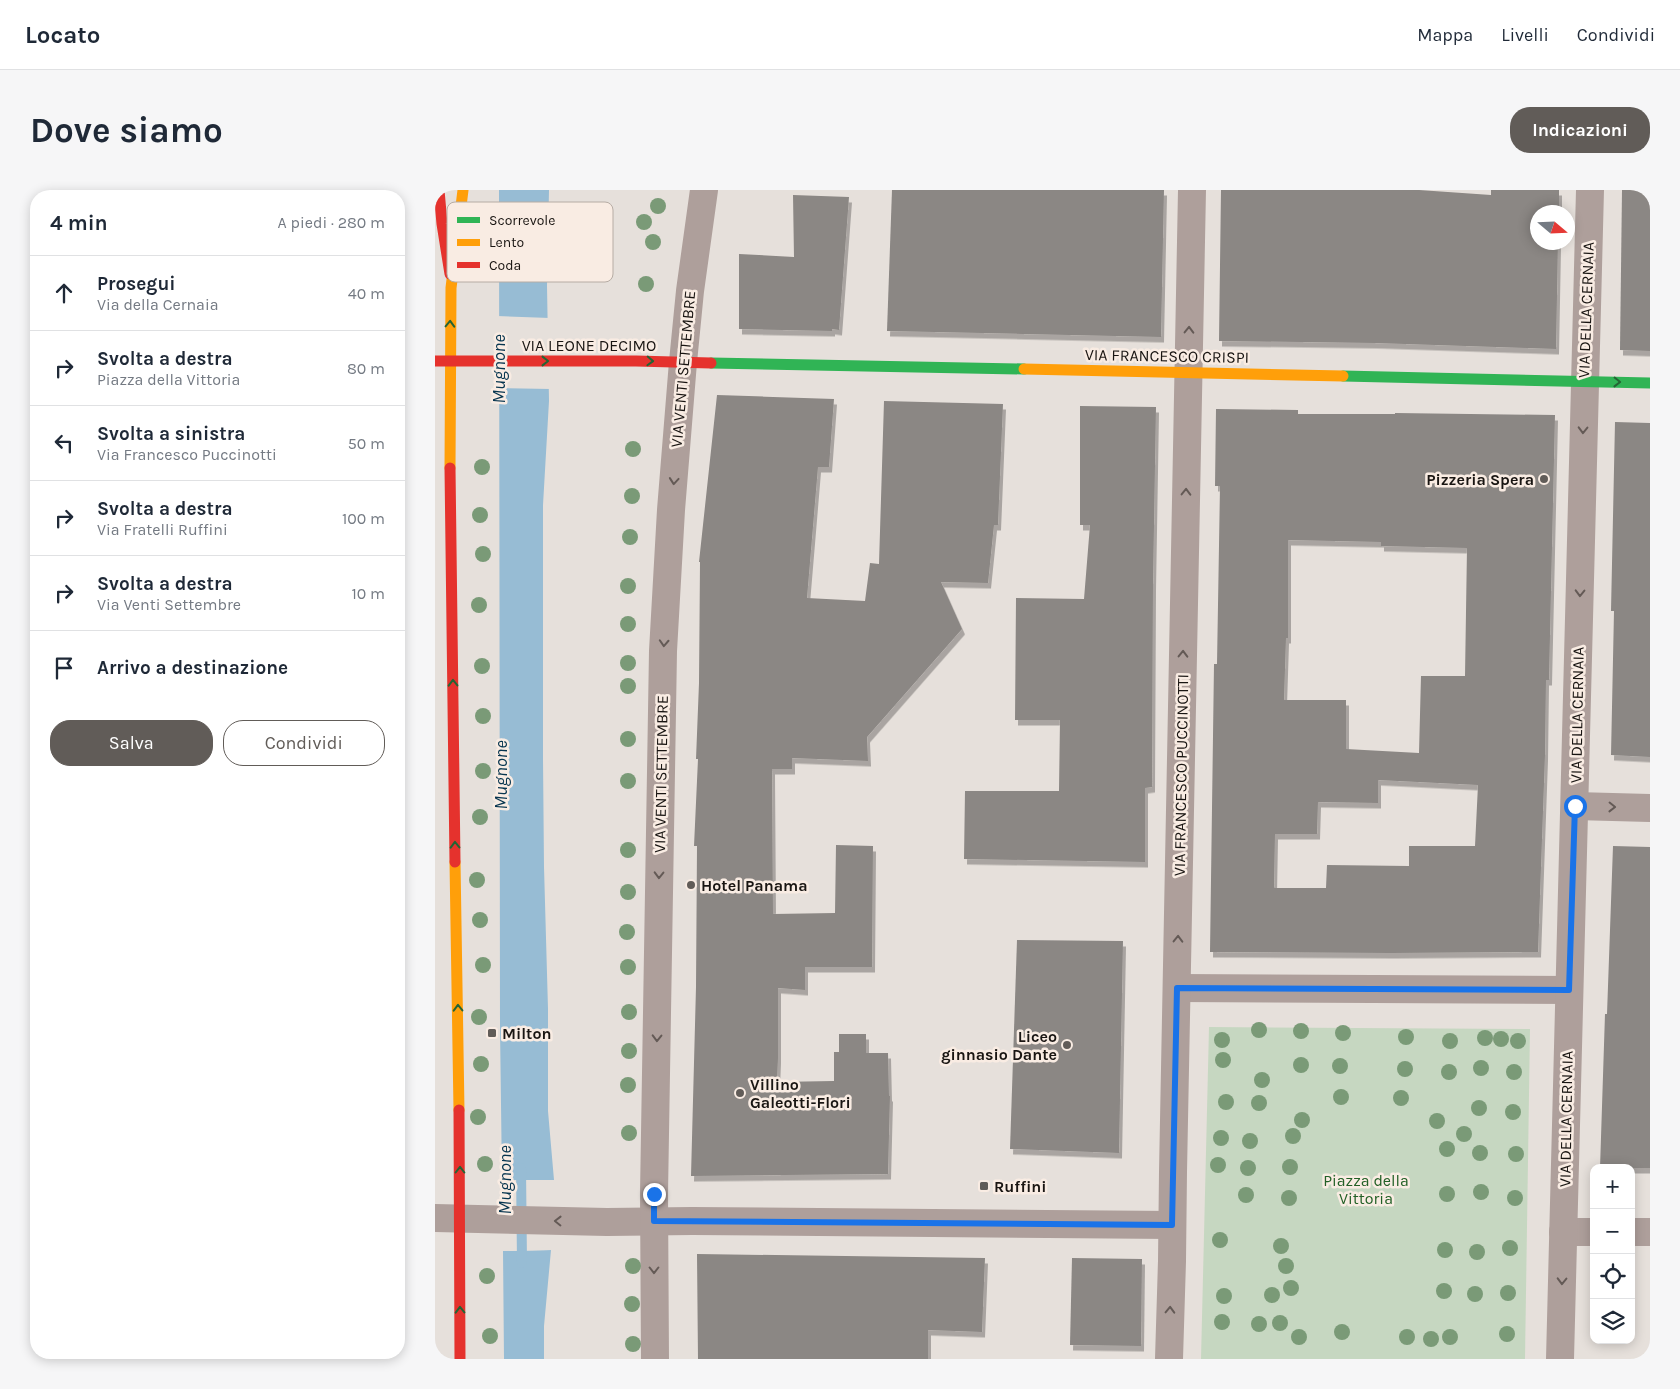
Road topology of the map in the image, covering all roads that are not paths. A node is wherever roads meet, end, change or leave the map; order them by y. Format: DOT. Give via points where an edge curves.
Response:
graph roads {
  1 [pos="439,190"];
  2 [pos="704,190"];
  3 [pos="1192,190"];
  4 [pos="1590,190"];
  5 [pos="447,260"];
  6 [pos="450,282"];
  7 [pos="452,282"];
  8 [pos="451,288"];
  9 [pos="450,360"];
  10 [pos="435,361"];
  11 [pos="683,362"];
  12 [pos="1189,373"];
  13 [pos="1584,382"];
  14 [pos="1650,383"];
  15 [pos="1575,806"];
  16 [pos="1650,808"];
  17 [pos="1177,988"];
  18 [pos="1569,990"];
  19 [pos="447,1219"];
  20 [pos="654,1221"];
  21 [pos="1172,1225"];
  22 [pos="1563,1232"];
  23 [pos="1590,1232"];
  24 [pos="1635,1232"];
  25 [pos="1650,1232"];
  26 [pos="460,1359"];
  27 [pos="655,1359"];
  28 [pos="1169,1359"];
  29 [pos="1560,1359"];
  1 -- 5 [label="street"];
  2 -- 11 [label="street, VIA VENTI SETTEMBRE"];
  12 -- 3 [label="street, VIA FRANCESCO PUCCINOTTI, one-way"];
  4 -- 13 [label="street, VIA DELLA CERNAIA"];
  6 -- 8 [label="street"];
  7 -- 8 [label="street"];
  9 -- 8 [label="street, one-way"];
  9 -- 10 [label="street, VIA LEONE DECIMO"];
  9 -- 11 [label="street, VIA LEONE DECIMO, one-way"];
  19 -- 9 [label="street, one-way" via="460,1156"];
  11 -- 12 [label="street, VIA FRANCESCO CRISPI"];
  11 -- 20 [label="street, VIA VENTI SETTEMBRE, one-way" via="663,651"];
  12 -- 13 [label="street, VIA FRANCESCO CRISPI"];
  17 -- 12 [label="street, VIA FRANCESCO PUCCINOTTI, one-way"];
  13 -- 14 [label="street, VIA FRANCESCO CRISPI, one-way"];
  13 -- 15 [label="street, VIA DELLA CERNAIA, one-way"];
  15 -- 16 [label="street, one-way"];
  15 -- 18 [label="street, VIA DELLA CERNAIA"];
  17 -- 18 [label="street"];
  17 -- 21 [label="street, VIA FRANCESCO PUCCINOTTI"];
  18 -- 22 [label="street, VIA DELLA CERNAIA"];
  20 -- 19 [label="street, one-way"];
  26 -- 19 [label="street, one-way"];
  20 -- 21 [label="street"];
  20 -- 27 [label="street, VIA VENTI SETTEMBRE, one-way"];
  28 -- 21 [label="street, VIA FRANCESCO PUCCINOTTI, one-way"];
  22 -- 23 [label="street"];
  22 -- 29 [label="street, VIA DELLA CERNAIA, one-way"];
  24 -- 25 [label="street"];
}
